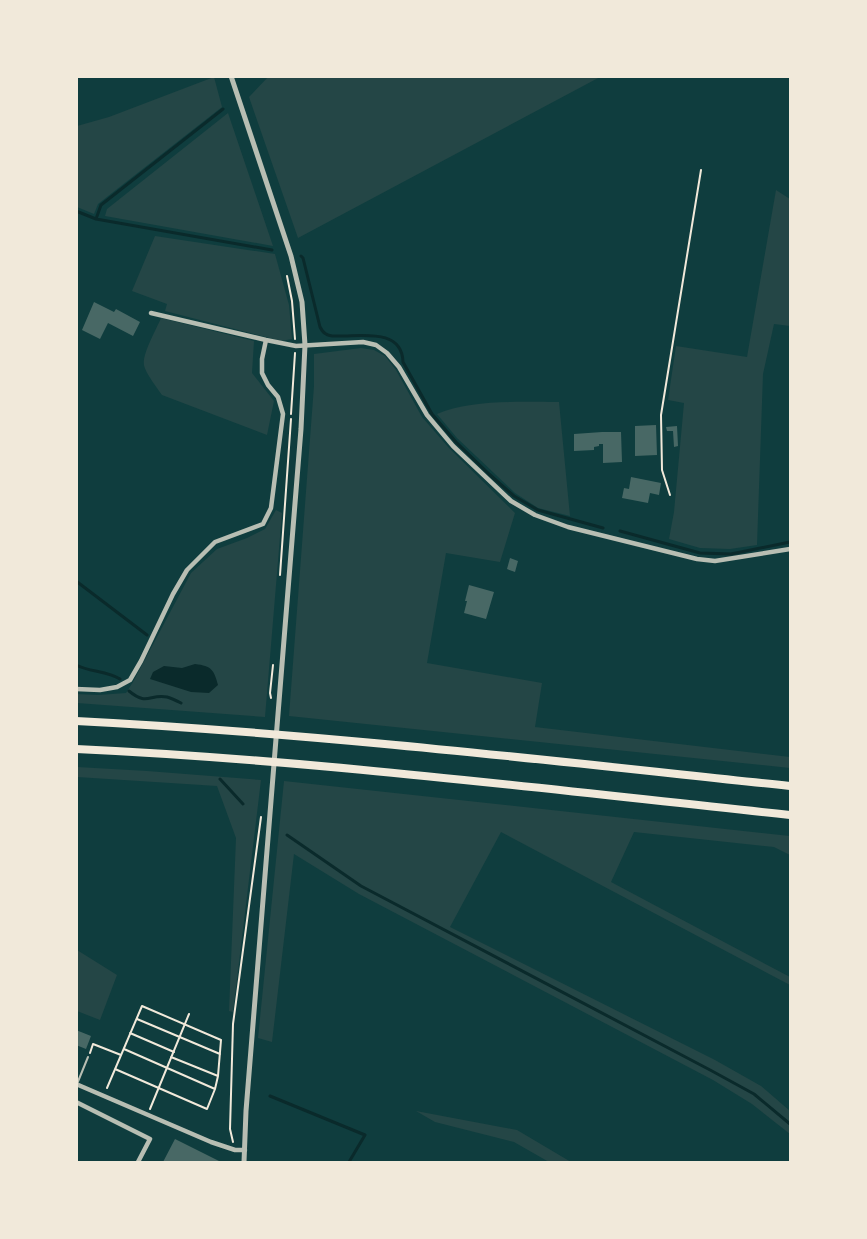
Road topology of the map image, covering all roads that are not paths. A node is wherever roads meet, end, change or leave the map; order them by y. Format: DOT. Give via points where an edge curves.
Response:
graph roads {
  1 [pos="231,76"];
  2 [pos="152,313"];
  3 [pos="266,340"];
  4 [pos="305,345"];
  5 [pos="790,549"];
  6 [pos="76,689"];
  7 [pos="76,722"];
  8 [pos="76,749"];
  9 [pos="790,786"];
  10 [pos="790,815"];
  11 [pos="88,1057"];
  12 [pos="77,1084"];
  13 [pos="76,1102"];
  14 [pos="244,1150"];
  15 [pos="138,1162"];
  16 [pos="244,1162"];
  1 -- 4 [label="street" via="291,256 302,302"];
  2 -- 3 [label="street"];
  3 -- 4 [label="street"];
  3 -- 6 [label="street" via="262,373 278,397 283,414 271,508 262,524 215,542 187,570 130,680 100,690"];
  4 -- 5 [label="street" via="363,342 387,353 399,366 426,416 453,446 511,501 535,515 697,560 733,559"];
  4 -- 14 [label="street"];
  7 -- 9 [label="highway" via="358,742"];
  8 -- 10 [label="highway" via="364,770"];
  11 -- 12 [label="lane"];
  12 -- 14 [label="street" via="211,1142"];
  13 -- 15 [label="street" via="150,1139"];
  14 -- 16 [label="street"];
}
